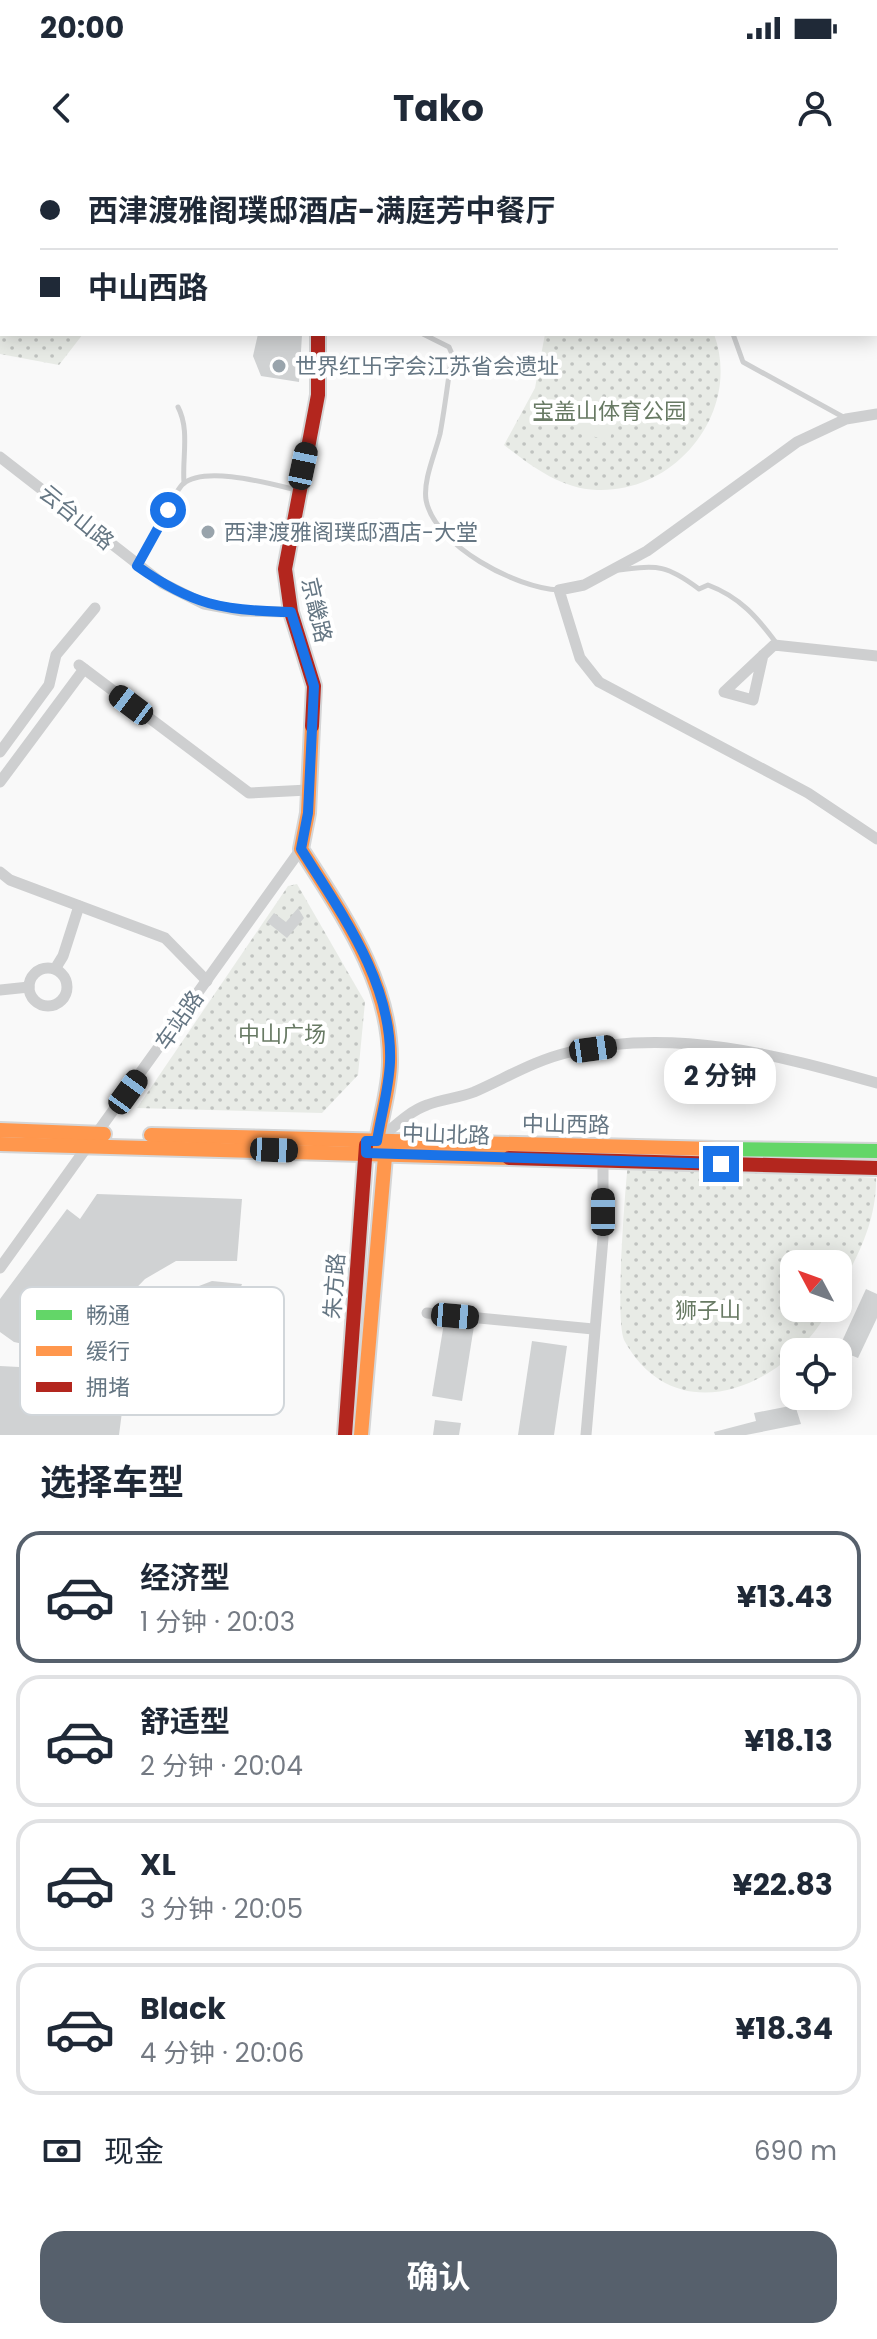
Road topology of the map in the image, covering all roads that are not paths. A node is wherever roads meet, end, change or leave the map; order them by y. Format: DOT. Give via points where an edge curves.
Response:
graph roads {
  1 [pos="318,336"];
  2 [pos="427,336"];
  3 [pos="734,336"];
  4 [pos="178,407"];
  5 [pos="877,414"];
  6 [pos="846,419"];
  7 [pos="0,457"];
  8 [pos="184,483"];
  9 [pos="298,490"];
  10 [pos="137,566"];
  11 [pos="611,572"];
  12 [pos="559,590"];
  13 [pos="95,608"];
  14 [pos="291,612"];
  15 [pos="777,645"];
  16 [pos="763,655"];
  17 [pos="877,656"];
  18 [pos="0,752"];
  19 [pos="0,782"];
  20 [pos="308,790"];
  21 [pos="877,839"];
  22 [pos="301,849"];
  23 [pos="0,872"];
  24 [pos="79,906"];
  25 [pos="55,969"];
  26 [pos="207,981"];
  27 [pos="29,987"];
  28 [pos="0,990"];
  29 [pos="877,1083"];
  30 [pos="0,1130"];
  31 [pos="254,1137"];
  32 [pos="94,1139"];
  33 [pos="0,1144"];
  34 [pos="376,1146"];
  35 [pos="877,1151"];
  36 [pos="603,1161"];
  37 [pos="877,1168"];
  38 [pos="0,1268"];
  39 [pos="427,1313"];
  40 [pos="593,1329"];
  41 [pos="345,1435"];
  42 [pos="361,1435"];
  43 [pos="586,1435"];
  1 -- 9 [label="main road, 京畿路" via="318,395"];
  2 -- 12 [label="lane" via="452,354 426,493 433,515 484,566"];
  3 -- 6 [label="lane" via="743,362"];
  4 -- 8 [label="lane" via="186,432"];
  5 -- 6 [label="street"];
  6 -- 11 [label="street" via="797,442 691,521"];
  7 -- 10 [label="street, 云台山路"];
  8 -- 9 [label="lane" via="208,476"];
  8 -- 10 [label="lane"];
  9 -- 14 [label="main road, 京畿路" via="285,569"];
  10 -- 14 [label="street, 云台山路" via="204,604"];
  11 -- 12 [label="street"];
  11 -- 15 [label="lane" via="658,566 674,570 699,589 708,585 730,593 752,611"];
  12 -- 21 [label="street" via="580,658 599,682 808,793"];
  13 -- 18 [label="street" via="56,655 49,685"];
  14 -- 20 [label="main road, 京畿路" via="314,686"];
  15 -- 16 [label="street"];
  15 -- 17 [label="street"];
  19 -- 20 [label="street" via="82,667 249,793"];
  20 -- 22 [label="main road, 京畿路"];
  22 -- 26 [label="street, 车站路"];
  22 -- 34 [label="main road, 朱方路" via="352,930 380,993 390,1061"];
  23 -- 24 [label="street"];
  24 -- 25 [label="street"];
  24 -- 26 [label="street" via="165,938"];
  25 -- 27 [label="street" via="36,972"];
  25 -- 27 [label="street" via="67,988 59,1003 41,1005"];
  26 -- 32 [label="street, 车站路"];
  27 -- 28 [label="street"];
  29 -- 34 [label="street" via="720,1045 637,1043 570,1051 473,1093 423,1106"];
  30 -- 32 [label="main road, 中山北路"];
  31 -- 32 [label="main road, 中山北路"];
  31 -- 34 [label="main road, 中山西路"];
  32 -- 33 [label="main road, 中山北路"];
  32 -- 34 [label="main road, 中山北路"];
  32 -- 38 [label="street, 车站路"];
  34 -- 35 [label="main road, 中山西路"];
  34 -- 36 [label="main road, 中山北路"];
  34 -- 41 [label="main road, 朱方路"];
  34 -- 42 [label="main road, 朱方路"];
  36 -- 37 [label="main road, 中山西路"];
  36 -- 40 [label="street" via="603,1238"];
  39 -- 40 [label="street"];
  40 -- 43 [label="street"];
}
